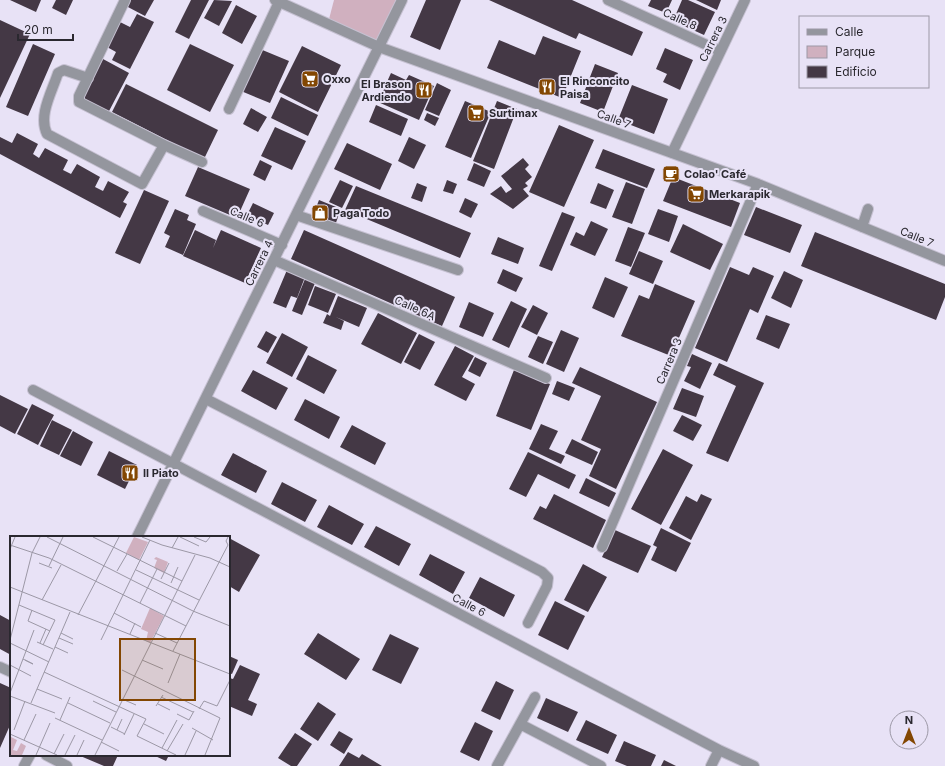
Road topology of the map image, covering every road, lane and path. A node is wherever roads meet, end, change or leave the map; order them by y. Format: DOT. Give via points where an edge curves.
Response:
graph roads {
  1 [pos="125,0"];
  2 [pos="402,0"];
  3 [pos="608,0"];
  4 [pos="745,0"];
  5 [pos="277,1"];
  6 [pos="379,47"];
  7 [pos="720,51"];
  8 [pos="88,78"];
  9 [pos="229,109"];
  10 [pos="164,145"];
  11 [pos="672,153"];
  12 [pos="202,162"];
  13 [pos="758,184"];
  14 [pos="868,209"];
  15 [pos="203,211"];
  16 [pos="296,215"];
  17 [pos="862,227"];
  18 [pos="282,245"];
  19 [pos="274,260"];
  20 [pos="945,261"];
  21 [pos="458,270"];
  22 [pos="546,378"];
  23 [pos="33,390"];
  24 [pos="206,399"];
  25 [pos="174,464"];
  26 [pos="138,536"];
  27 [pos="602,547"];
  28 [pos="528,623"];
  29 [pos="0,667"];
  30 [pos="10,672"];
  31 [pos="536,696"];
  32 [pos="520,724"];
  33 [pos="719,750"];
  34 [pos="29,756"];
  35 [pos="48,756"];
  36 [pos="743,764"];
  37 [pos="24,766"];
  38 [pos="68,766"];
  39 [pos="497,766"];
  40 [pos="602,766"];
  41 [pos="712,766"];
  42 [pos="754,766"];
  1 -- 8 [label="street"];
  2 -- 6 [label="street, Carrera 4"];
  3 -- 7 [label="street, Calle 8"];
  4 -- 7 [label="street, Carrera 3"];
  5 -- 6 [label="street, Calle 7"];
  5 -- 9 [label="street"];
  6 -- 11 [label="street, Calle 7"];
  6 -- 16 [label="street, Carrera 4"];
  7 -- 11 [label="street, Carrera 3"];
  8 -- 10 [label="street" via="79,102"];
  8 -- 10 [label="street" via="64,70 58,73 44,114 44,126 48,134 142,184"];
  10 -- 12 [label="street"];
  11 -- 13 [label="street, Calle 7"];
  13 -- 17 [label="street, Calle 7"];
  13 -- 27 [label="street, Carrera 3"];
  14 -- 17 [label="street"];
  15 -- 18 [label="street, Calle 6"];
  16 -- 18 [label="street, Carrera 4"];
  16 -- 21 [label="street"];
  17 -- 20 [label="street, Calle 7"];
  18 -- 19 [label="street, Carrera 4"];
  19 -- 22 [label="street, Calle 6A"];
  19 -- 24 [label="street, Carrera 4"];
  23 -- 25 [label="street, Calle 6"];
  24 -- 25 [label="street, Carrera 4"];
  24 -- 28 [label="street" via="542,572 548,578 547,586"];
  25 -- 26 [label="street, Carrera 4"];
  25 -- 33 [label="street, Calle 6"];
  29 -- 30 [label="street"];
  31 -- 32 [label="street"];
  32 -- 39 [label="street"];
  32 -- 40 [label="street"];
  33 -- 36 [label="street, Calle 6"];
  33 -- 41 [label="street"];
  34 -- 37 [label="street"];
  35 -- 38 [label="street"];
  36 -- 42 [label="street, Calle 6"];
}
